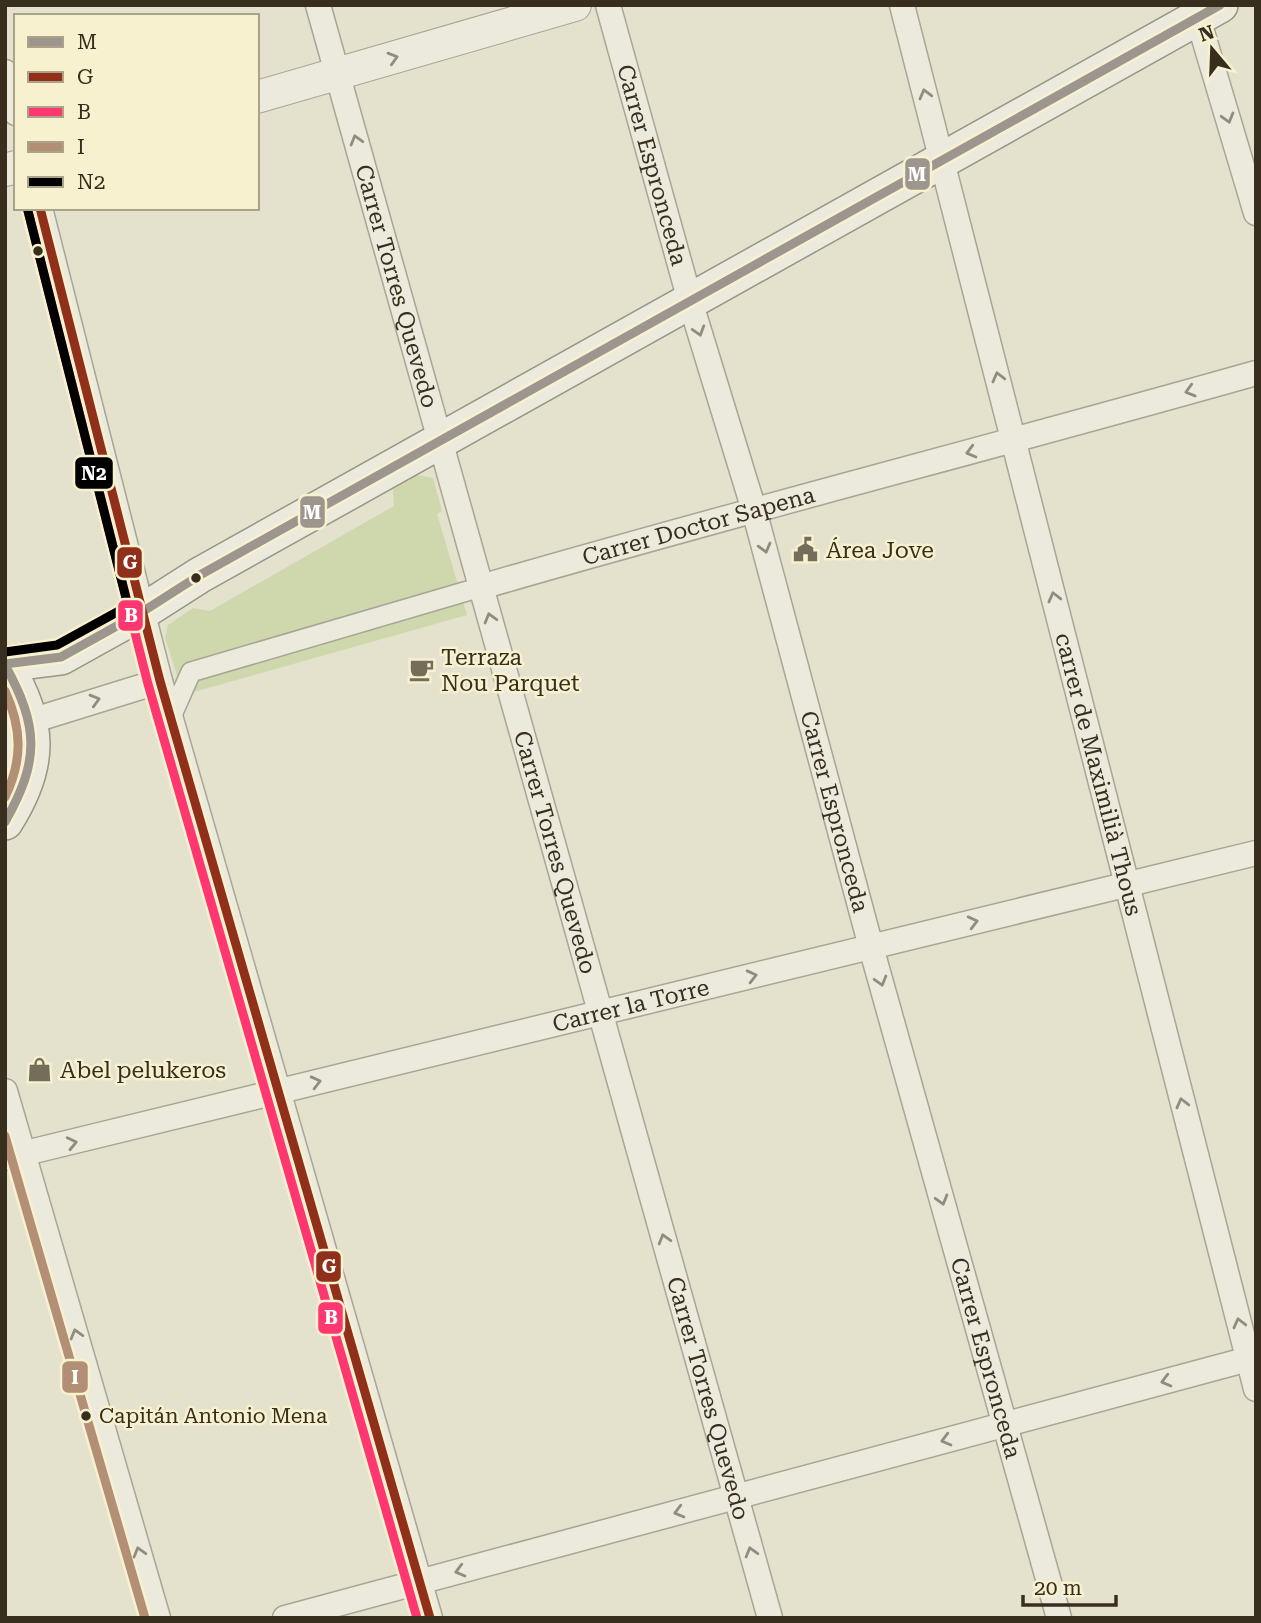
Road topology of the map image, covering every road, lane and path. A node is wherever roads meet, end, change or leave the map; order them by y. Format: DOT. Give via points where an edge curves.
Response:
graph roads {
  1 [pos="318,5"];
  2 [pos="575,5"];
  3 [pos="608,5"];
  4 [pos="902,5"];
  5 [pos="1204,9"];
  6 [pos="5,72"];
  7 [pos="337,74"];
  8 [pos="259,96"];
  9 [pos="14,106"];
  10 [pos="942,160"];
  11 [pos="41,210"];
  12 [pos="1256,213"];
  13 [pos="690,301"];
  14 [pos="1256,373"];
  15 [pos="440,441"];
  16 [pos="1014,441"];
  17 [pos="754,510"];
  18 [pos="481,587"];
  19 [pos="142,612"];
  20 [pos="5,665"];
  21 [pos="160,681"];
  22 [pos="171,717"];
  23 [pos="13,731"];
  24 [pos="5,776"];
  25 [pos="5,821"];
  26 [pos="1256,853"];
  27 [pos="1126,885"];
  28 [pos="871,947"];
  29 [pos="600,1013"];
  30 [pos="5,1091"];
  31 [pos="279,1091"];
  32 [pos="14,1156"];
  33 [pos="1252,1358"];
  34 [pos="1256,1389"];
  35 [pos="1005,1424"];
  36 [pos="736,1496"];
  37 [pos="420,1581"];
  38 [pos="158,1618"];
  39 [pos="285,1618"];
  40 [pos="430,1618"];
  41 [pos="770,1618"];
  42 [pos="1059,1618"];
  1 -- 7 [label="street, Carrer Torres Quevedo"];
  7 -- 2 [label="street, one-way"];
  3 -- 13 [label="street, Carrer Espronceda"];
  10 -- 4 [label="street, carrer de Maximilià Thous, one-way"];
  5 -- 10 [label="main road"];
  5 -- 12 [label="street, one-way"];
  6 -- 9 [label="street"];
  7 -- 8 [label="street"];
  15 -- 7 [label="street, Carrer Torres Quevedo, one-way"];
  10 -- 13 [label="main road"];
  16 -- 10 [label="street, carrer de Maximilià Thous, one-way"];
  11 -- 19 [label="street"];
  13 -- 15 [label="main road"];
  13 -- 17 [label="street, Carrer Espronceda, one-way"];
  14 -- 16 [label="street, Carrer Doctor Sapena, one-way"];
  15 -- 18 [label="street, Carrer Torres Quevedo"];
  15 -- 19 [label="main road"];
  16 -- 17 [label="street, Carrer Doctor Sapena, one-way"];
  27 -- 16 [label="street, carrer de Maximilià Thous, one-way"];
  17 -- 18 [label="street, Carrer Doctor Sapena"];
  17 -- 28 [label="street, Carrer Espronceda, one-way"];
  18 -- 22 [label="street, Carrer Doctor Sapena" via="191,672"];
  29 -- 18 [label="street, Carrer Torres Quevedo, one-way"];
  19 -- 20 [label="main road" via="61,657"];
  19 -- 21 [label="street"];
  20 -- 23 [label="main road" via="21,691"];
  21 -- 22 [label="street"];
  23 -- 21 [label="street, one-way"];
  22 -- 31 [label="street"];
  23 -- 24 [label="street"];
  23 -- 25 [label="main road" via="32,738 30,769 20,798"];
  26 -- 27 [label="street, Carrer la Torre"];
  28 -- 27 [label="street, Carrer la Torre, one-way"];
  33 -- 27 [label="street, carrer de Maximilià Thous, one-way"];
  29 -- 28 [label="street, Carrer la Torre, one-way"];
  28 -- 35 [label="street, Carrer Espronceda, one-way"];
  31 -- 29 [label="street, Carrer la Torre, one-way"];
  36 -- 29 [label="street, Carrer Torres Quevedo, one-way"];
  30 -- 32 [label="street"];
  32 -- 31 [label="street, Carrer la Torre, one-way"];
  31 -- 37 [label="street"];
  38 -- 32 [label="street, one-way"];
  33 -- 34 [label="street, carrer de Maximilià Thous"];
  33 -- 35 [label="street, one-way"];
  35 -- 36 [label="street, one-way"];
  35 -- 42 [label="street, Carrer Espronceda"];
  36 -- 37 [label="street, one-way"];
  41 -- 36 [label="street, Carrer Torres Quevedo, one-way"];
  37 -- 39 [label="street"];
  37 -- 40 [label="street"];
}
